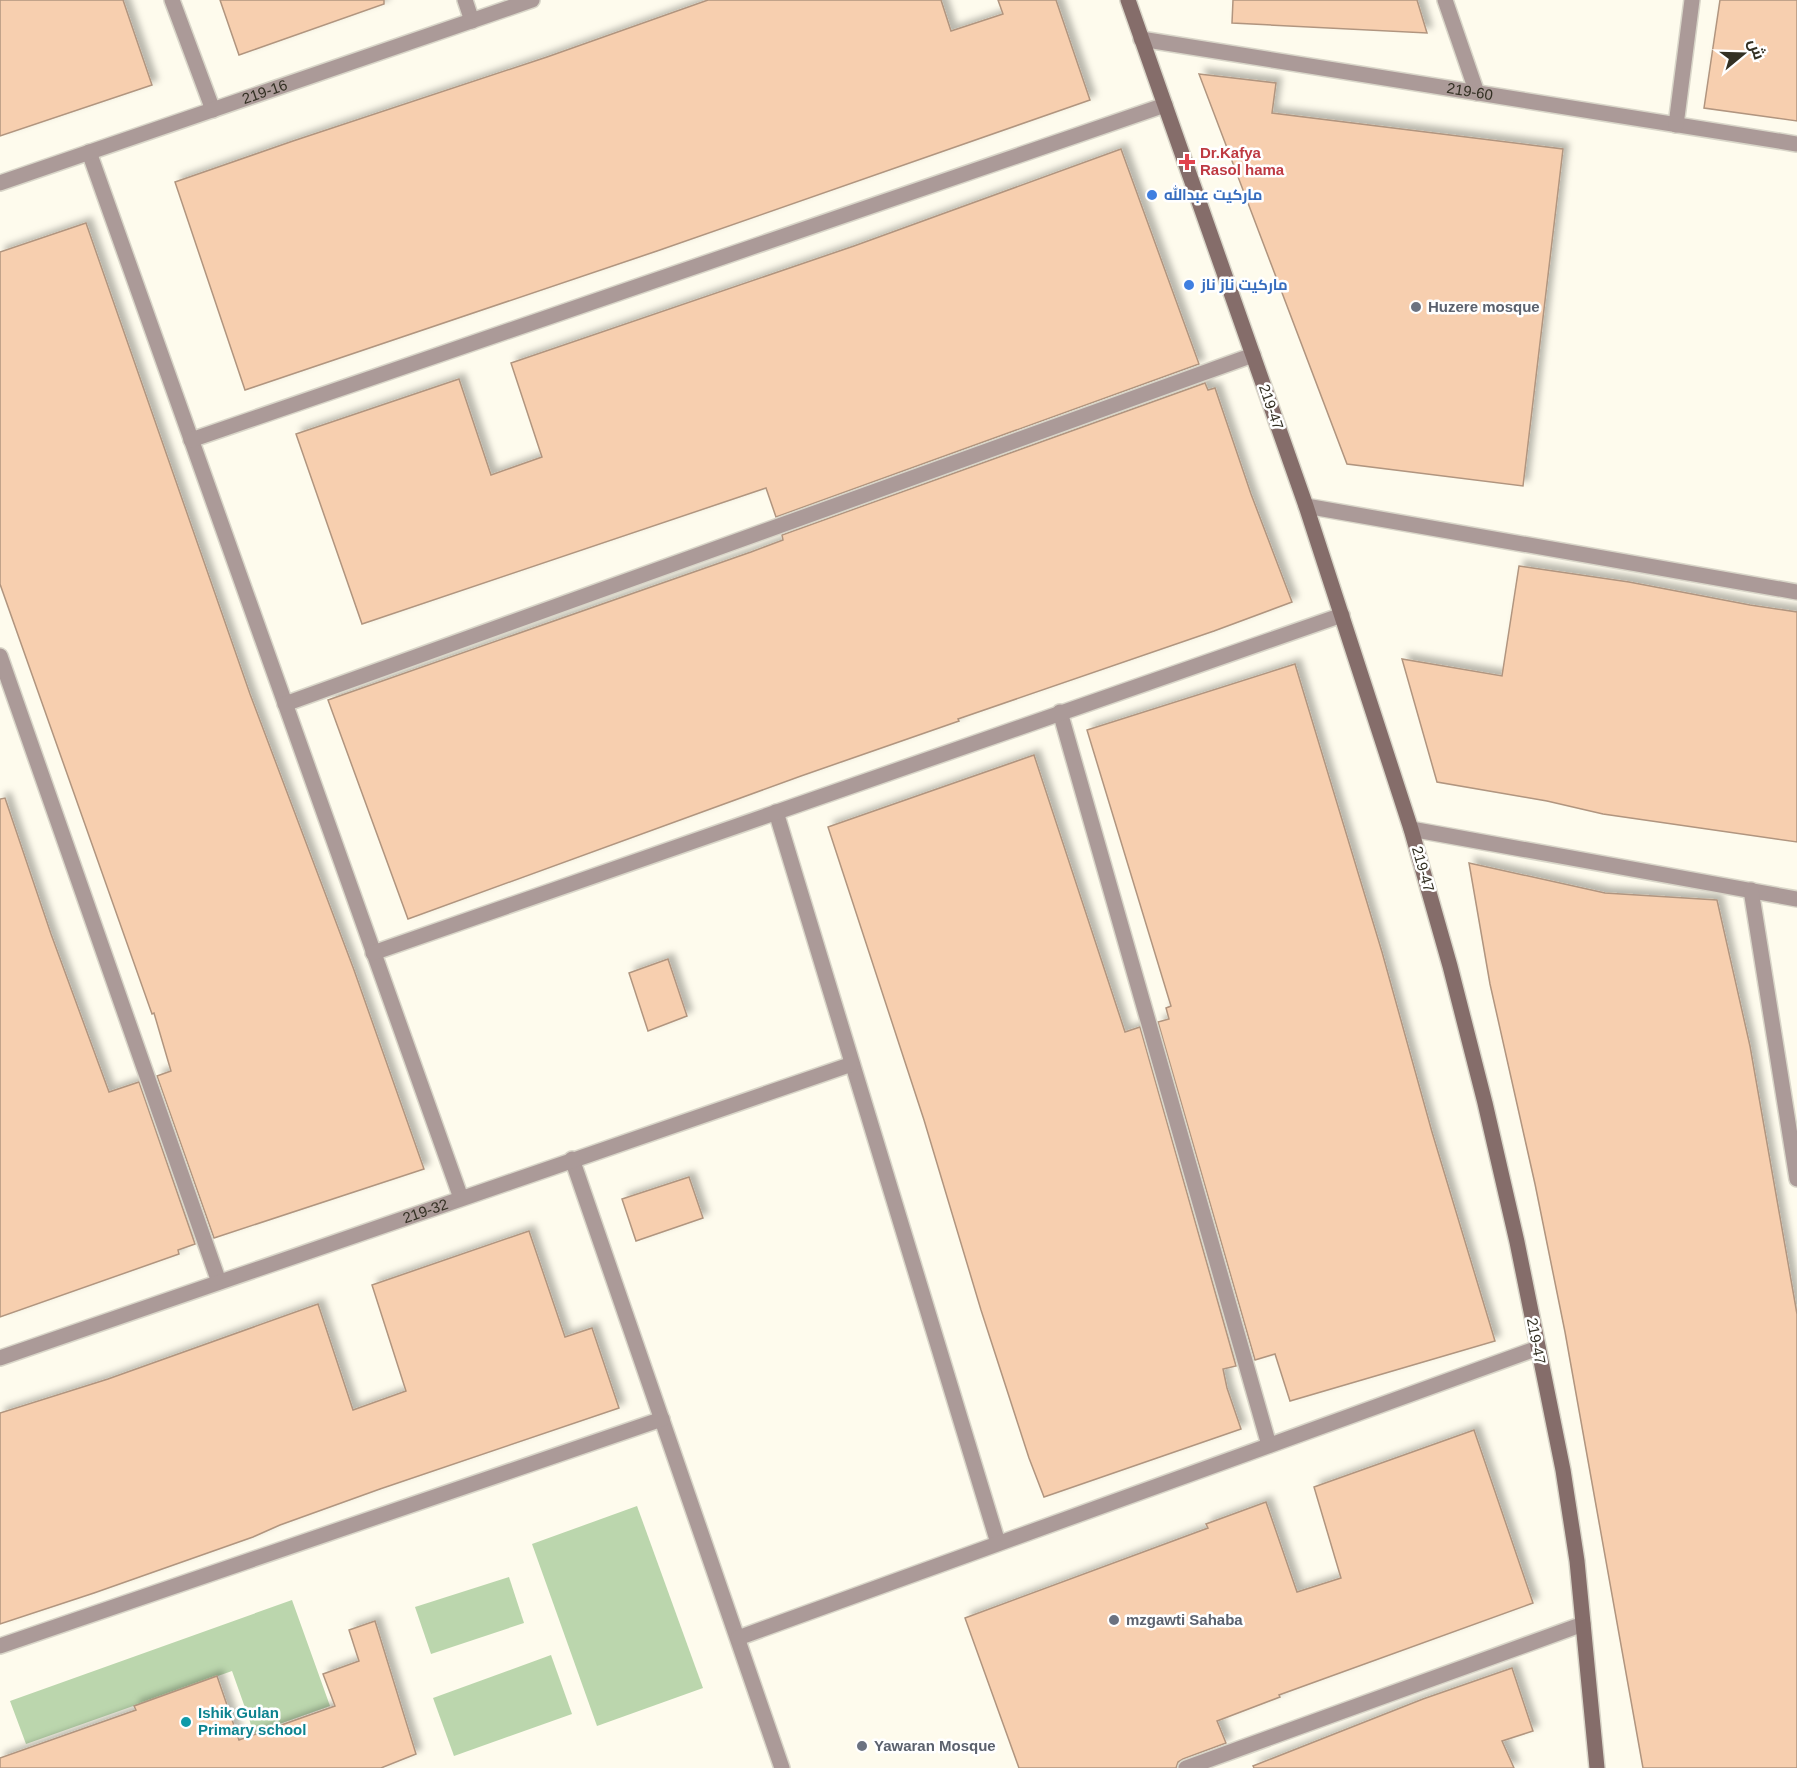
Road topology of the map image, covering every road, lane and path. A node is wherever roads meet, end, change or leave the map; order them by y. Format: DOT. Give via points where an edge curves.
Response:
graph roads {
  1 [pos="172,0"];
  2 [pos="465,0"];
  3 [pos="532,0"];
  4 [pos="1128,0"];
  5 [pos="1445,0"];
  6 [pos="1692,0"];
  7 [pos="472,21"];
  8 [pos="1141,39"];
  9 [pos="1477,93"];
  10 [pos="1165,105"];
  11 [pos="213,110"];
  12 [pos="1676,125"];
  13 [pos="1797,144"];
  14 [pos="89,152"];
  15 [pos="0,183"];
  16 [pos="1253,355"];
  17 [pos="191,440"];
  18 [pos="1306,506"];
  19 [pos="1797,592"];
  20 [pos="1342,615"];
  21 [pos="0,656"];
  22 [pos="285,704"];
  23 [pos="1060,712"];
  24 [pos="776,812"];
  25 [pos="1411,829"];
  26 [pos="1751,890"];
  27 [pos="1797,899"];
  28 [pos="374,953"];
  29 [pos="852,1064"];
  30 [pos="572,1159"];
  31 [pos="1797,1179"];
  32 [pos="461,1198"];
  33 [pos="219,1282"];
  34 [pos="1538,1348"];
  35 [pos="0,1358"];
  36 [pos="662,1419"];
  37 [pos="1269,1445"];
  38 [pos="998,1543"];
  39 [pos="1583,1624"];
  40 [pos="738,1638"];
  41 [pos="0,1646"];
  42 [pos="783,1768"];
  43 [pos="1186,1768"];
  44 [pos="1597,1768"];
  1 -- 11 [label="street"];
  2 -- 7 [label="street"];
  3 -- 7 [label="street, 219-16"];
  4 -- 8 [label="street, 219-47"];
  5 -- 9 [label="street"];
  6 -- 12 [label="street"];
  7 -- 11 [label="street, 219-16"];
  8 -- 9 [label="street, 219-60"];
  8 -- 10 [label="street, 219-47"];
  9 -- 12 [label="street, 219-60"];
  10 -- 16 [label="street, 219-47"];
  10 -- 17 [label="street"];
  11 -- 14 [label="street, 219-16"];
  12 -- 13 [label="street, 219-60"];
  14 -- 15 [label="street, 219-16"];
  14 -- 17 [label="street"];
  16 -- 18 [label="street, 219-47"];
  16 -- 22 [label="street"];
  17 -- 22 [label="street"];
  18 -- 19 [label="street"];
  18 -- 20 [label="street, 219-47"];
  20 -- 23 [label="street"];
  20 -- 25 [label="street, 219-47"];
  21 -- 33 [label="street"];
  22 -- 28 [label="street"];
  23 -- 24 [label="street"];
  23 -- 37 [label="street"];
  24 -- 28 [label="street"];
  24 -- 29 [label="street"];
  25 -- 26 [label="street"];
  25 -- 34 [label="street, 219-47" via="1485,1103"];
  26 -- 27 [label="street"];
  26 -- 31 [label="street"];
  28 -- 32 [label="street"];
  29 -- 30 [label="street, 219-32"];
  29 -- 38 [label="street"];
  30 -- 32 [label="street, 219-32"];
  30 -- 36 [label="street"];
  32 -- 33 [label="street, 219-32"];
  33 -- 35 [label="street, 219-32"];
  34 -- 37 [label="street"];
  34 -- 39 [label="street, 219-47" via="1563,1470"];
  36 -- 40 [label="street"];
  36 -- 41 [label="street"];
  37 -- 38 [label="street"];
  38 -- 40 [label="street"];
  39 -- 43 [label="street"];
  39 -- 44 [label="street, 219-47"];
  40 -- 42 [label="street"];
}
